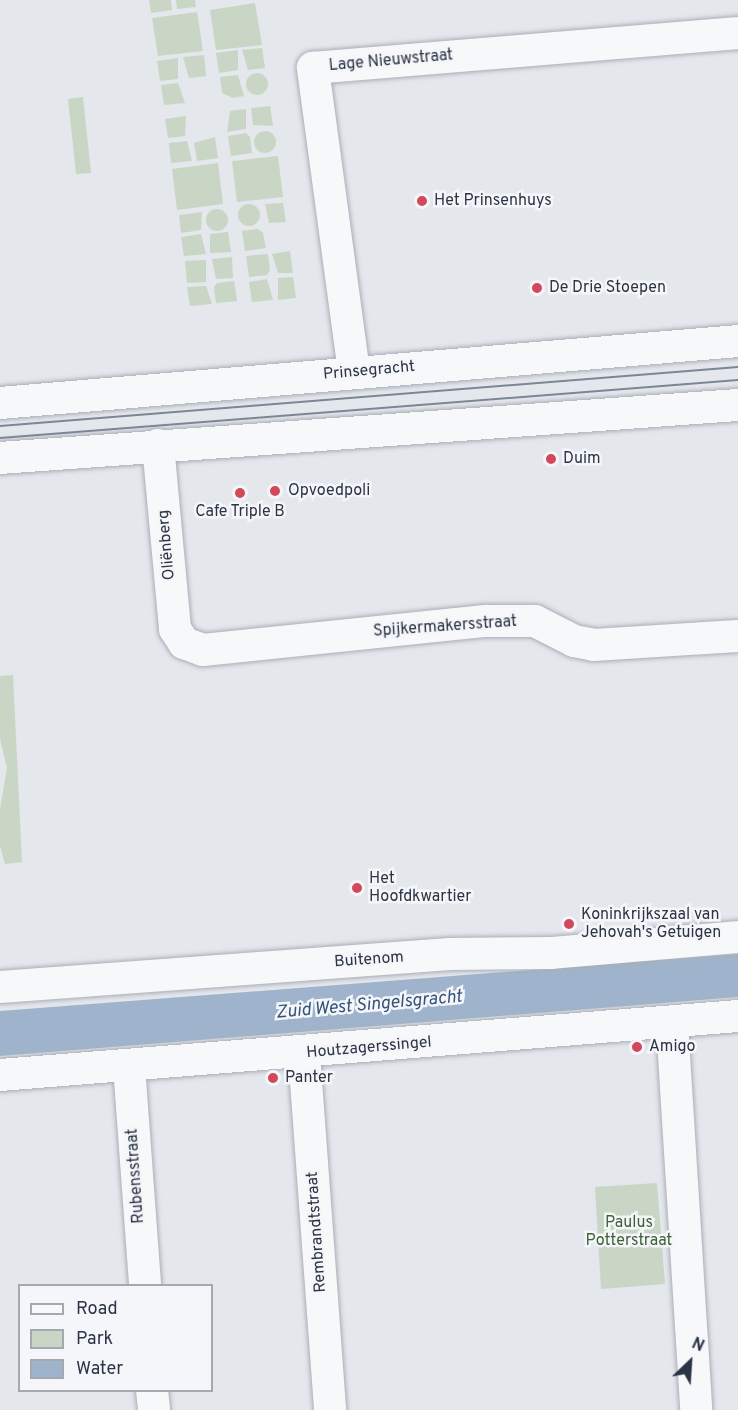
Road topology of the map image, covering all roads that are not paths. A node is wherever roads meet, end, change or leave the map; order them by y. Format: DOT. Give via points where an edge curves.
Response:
graph roads {
  1 [pos="738,33"];
  2 [pos="738,341"];
  3 [pos="354,372"];
  4 [pos="0,403"];
  5 [pos="738,405"];
  6 [pos="158,445"];
  7 [pos="0,458"];
  8 [pos="738,636"];
  9 [pos="184,643"];
  10 [pos="738,936"];
  11 [pos="0,987"];
  12 [pos="738,1016"];
  13 [pos="672,1024"];
  14 [pos="304,1054"];
  15 [pos="129,1066"];
  16 [pos="0,1075"];
  17 [pos="145,1284"];
  18 [pos="153,1392"];
  19 [pos="154,1410"];
  20 [pos="330,1410"];
  21 [pos="696,1410"];
  1 -- 3 [label="street, Lage Nieuwstraat" via="313,69"];
  2 -- 3 [label="street, Prinsegracht"];
  3 -- 4 [label="street, Prinsegracht"];
  5 -- 6 [label="street"];
  6 -- 7 [label="street"];
  6 -- 9 [label="street, Oliënberg" via="175,629"];
  8 -- 9 [label="street, Spijkermakersstraat" via="594,645 574,641 535,621 486,621 203,650"];
  10 -- 11 [label="street, Buitenom" via="551,953 450,954"];
  12 -- 13 [label="street, Houtzagerssingel"];
  13 -- 14 [label="street, Houtzagerssingel"];
  13 -- 21 [label="street"];
  14 -- 15 [label="street, Houtzagerssingel"];
  14 -- 20 [label="street, Rembrandtstraat"];
  15 -- 16 [label="street, Houtzagerssingel"];
  15 -- 17 [label="street, Rubensstraat"];
  18 -- 19 [label="street"];
}
